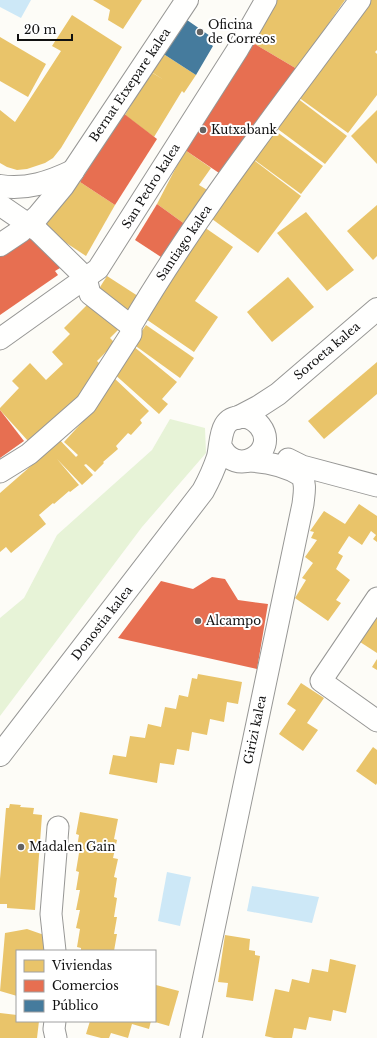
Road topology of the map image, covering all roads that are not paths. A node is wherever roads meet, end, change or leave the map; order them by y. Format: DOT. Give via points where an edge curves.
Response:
graph roads {
  1 [pos="187,0"];
  2 [pos="266,0"];
  3 [pos="360,0"];
  4 [pos="74,171"];
  5 [pos="2,192"];
  6 [pos="29,225"];
  7 [pos="0,245"];
  8 [pos="86,278"];
  9 [pos="377,309"];
  10 [pos="131,326"];
  11 [pos="0,338"];
  12 [pos="278,394"];
  13 [pos="237,418"];
  14 [pos="264,436"];
  15 [pos="220,445"];
  16 [pos="245,461"];
  17 [pos="0,472"];
  18 [pos="377,486"];
  19 [pos="203,491"];
  20 [pos="377,598"];
  21 [pos="377,721"];
  22 [pos="0,755"];
  23 [pos="58,827"];
  24 [pos="55,950"];
  25 [pos="55,1022"];
  26 [pos="56,1038"];
  27 [pos="191,1038"];
  1 -- 4 [label="street, Bernat Etxepare kalea"];
  2 -- 8 [label="street, San Pedro kalea" via="238,49 98,269"];
  3 -- 10 [label="street, Santiago kalea" via="198,221"];
  4 -- 5 [label="street" via="44,183"];
  4 -- 6 [label="street, Bernat Etxepare kalea" via="47,207"];
  5 -- 6 [label="street"];
  6 -- 7 [label="street, Bernat Etxepare kalea"];
  6 -- 8 [label="street"];
  8 -- 10 [label="street" via="90,294"];
  8 -- 11 [label="street, San Pedro kalea"];
  9 -- 12 [label="street, Soroeta kalea"];
  10 -- 17 [label="street, Santiago kalea" via="131,334 86,404 29,454"];
  12 -- 13 [label="street, Soroeta kalea"];
  12 -- 14 [label="street, Soroeta kalea" via="267,413"];
  13 -- 14 [label="street" via="244,417 257,422"];
  13 -- 15 [label="street, Donostia kalea" via="225,425"];
  14 -- 16 [label="street, Donostia kalea" via="261,452 256,458"];
  14 -- 18 [label="street" via="281,455 296,464"];
  15 -- 16 [label="street" via="234,460"];
  15 -- 19 [label="street, Donostia kalea" via="214,469"];
  16 -- 19 [label="street, Donostia kalea" via="221,474"];
  16 -- 27 [label="street, Girizi kalea" via="278,465 300,474 304,485 303,504"];
  19 -- 22 [label="street, Donostia kalea"];
  20 -- 21 [label="street" via="321,681"];
  23 -- 24 [label="street" via="51,914"];
  25 -- 26 [label="street"];
}
